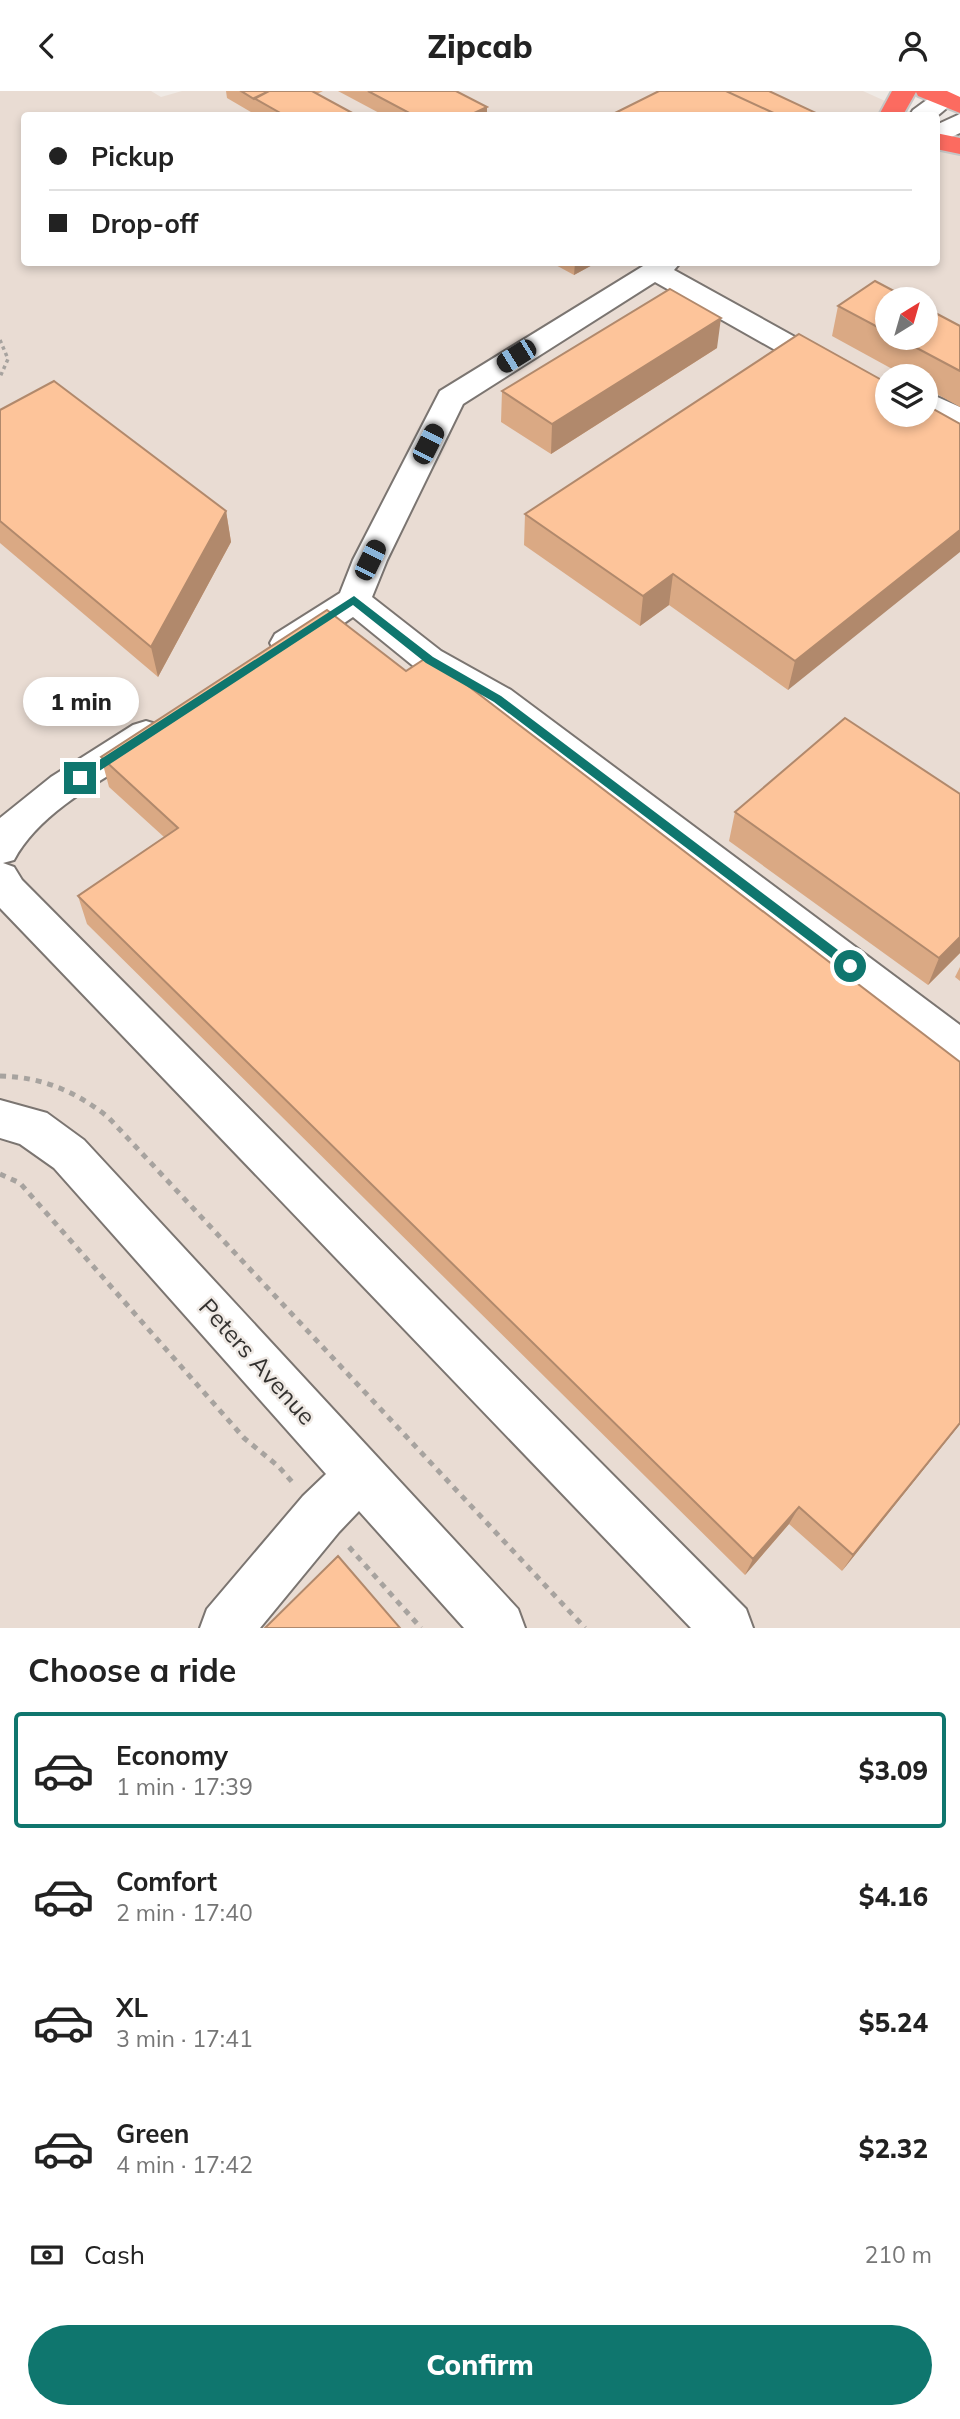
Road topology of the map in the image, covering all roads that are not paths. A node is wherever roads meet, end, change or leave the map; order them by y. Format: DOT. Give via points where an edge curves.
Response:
graph roads {
  1 [pos="904,91"];
  2 [pos="946,97"];
  3 [pos="893,112"];
  4 [pos="926,112"];
  5 [pos="960,122"];
  6 [pos="940,133"];
  7 [pos="940,142"];
  8 [pos="960,146"];
  9 [pos="664,266"];
  10 [pos="668,266"];
  11 [pos="668,266"];
  12 [pos="875,373"];
  13 [pos="875,393"];
  14 [pos="938,408"];
  15 [pos="960,420"];
  16 [pos="935,427"];
  17 [pos="960,441"];
  18 [pos="354,600"];
  19 [pos="262,659"];
  20 [pos="171,719"];
  21 [pos="0,849"];
  22 [pos="0,878"];
  23 [pos="960,1049"];
  24 [pos="0,1119"];
  25 [pos="360,1475"];
  26 [pos="226,1628"];
  27 [pos="499,1628"];
  28 [pos="727,1628"];
  1 -- 3 [label="highway"];
  2 -- 4 [label="street"];
  5 -- 6 [label="street"];
  7 -- 8 [label="highway"];
  9 -- 18 [label="street" via="451,398"];
  10 -- 12 [label="street"];
  11 -- 13 [label="street"];
  14 -- 15 [label="street"];
  16 -- 17 [label="street"];
  18 -- 19 [label="street"];
  18 -- 23 [label="street" via="429,660 498,699"];
  20 -- 21 [label="street" via="34,808 4,837"];
  22 -- 28 [label="street"];
  24 -- 25 [label="street, Peters Avenue" via="32,1127 69,1154"];
  25 -- 26 [label="street" via="321,1514"];
  25 -- 27 [label="street, Peters Avenue"];
}
